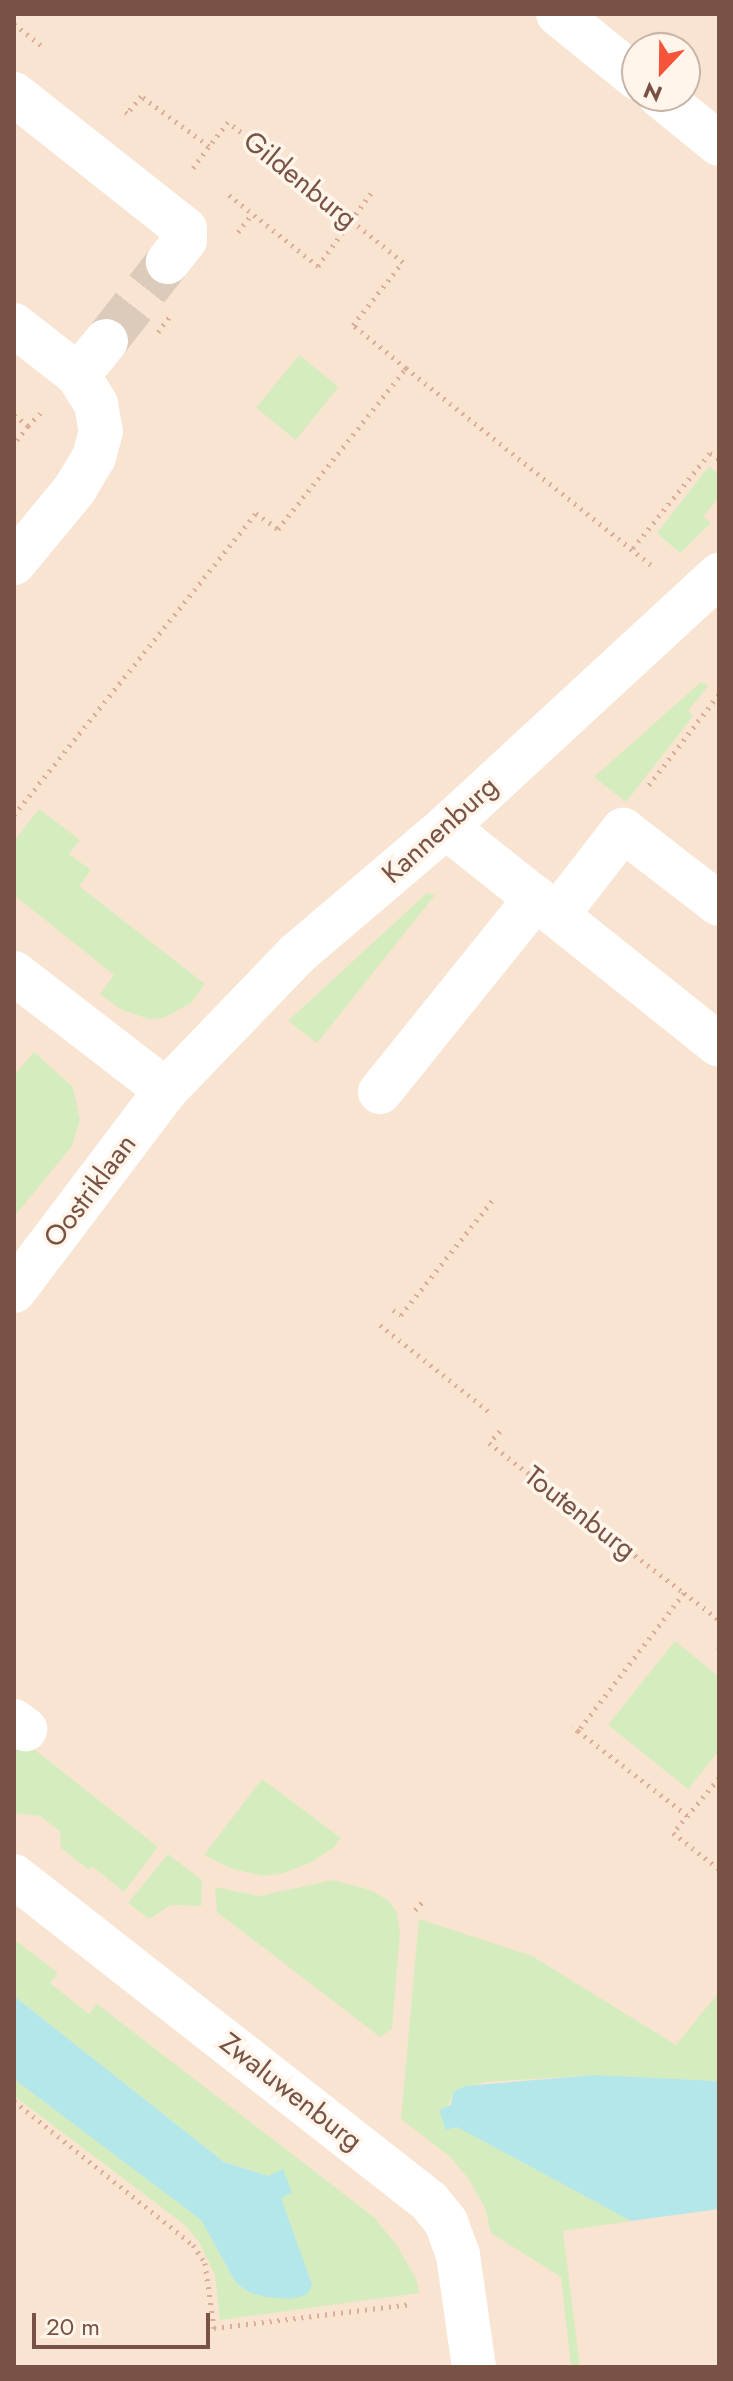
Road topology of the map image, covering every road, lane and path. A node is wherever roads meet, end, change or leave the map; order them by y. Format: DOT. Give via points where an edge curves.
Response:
graph roads {
  1 [pos="558,14"];
  2 [pos="14,24"];
  3 [pos="48,51"];
  4 [pos="621,65"];
  5 [pos="14,94"];
  6 [pos="116,104"];
  7 [pos="680,112"];
  8 [pos="719,144"];
  9 [pos="194,167"];
  10 [pos="205,176"];
  11 [pos="217,186"];
  12 [pos="371,193"];
  13 [pos="168,262"];
  14 [pos="14,325"];
  15 [pos="106,341"];
  16 [pos="406,368"];
  17 [pos="78,375"];
  18 [pos="14,415"];
  19 [pos="14,443"];
  20 [pos="719,459"];
  21 [pos="633,548"];
  22 [pos="14,563"];
  23 [pos="704,588"];
  24 [pos="719,694"];
  25 [pos="710,707"];
  26 [pos="719,714"];
  27 [pos="14,815"];
  28 [pos="446,827"];
  29 [pos="623,830"];
  30 [pos="719,904"];
  31 [pos="546,906"];
  32 [pos="14,973"];
  33 [pos="719,1045"];
  34 [pos="166,1090"];
  35 [pos="380,1092"];
  36 [pos="492,1201"];
  37 [pos="14,1291"];
  38 [pos="393,1310"];
  39 [pos="380,1325"];
  40 [pos="488,1411"];
  41 [pos="500,1431"];
  42 [pos="684,1593"];
  43 [pos="719,1620"];
  44 [pos="572,1726"];
  45 [pos="578,1731"];
  46 [pos="719,1778"];
  47 [pos="688,1816"];
  48 [pos="719,1869"];
  49 [pos="14,1876"];
  50 [pos="423,1901"];
  51 [pos="415,1910"];
  52 [pos="14,2101"];
  53 [pos="428,2302"];
  54 [pos="474,2367"];
  1 -- 4 [label="street"];
  2 -- 3 [label="path"];
  5 -- 13 [label="street" via="185,229 185,240"];
  6 -- 16 [label="path, Gildenburg" via="127,113 141,96 209,146 228,122 403,262 353,325"];
  7 -- 8 [label="street"];
  9 -- 10 [label="path"];
  11 -- 12 [label="path" via="318,266"];
  14 -- 17 [label="street"];
  15 -- 17 [label="street"];
  16 -- 21 [label="path, Gildenburg"];
  16 -- 27 [label="path" via="278,529 256,513"];
  17 -- 22 [label="street" via="96,404 101,431 94,457 75,489"];
  18 -- 19 [label="path" via="28,426"];
  20 -- 21 [label="path" via="710,453"];
  21 -- 23 [label="path, Gildenburg"];
  23 -- 28 [label="street, Kannenburg"];
  24 -- 25 [label="path"];
  25 -- 26 [label="path"];
  25 -- 29 [label="path" via="634,804"];
  28 -- 31 [label="street"];
  28 -- 34 [label="street, Kannenburg" via="298,953"];
  29 -- 30 [label="street"];
  29 -- 31 [label="street"];
  31 -- 33 [label="street"];
  31 -- 35 [label="street"];
  32 -- 34 [label="street"];
  34 -- 37 [label="street, Oostriklaan"];
  36 -- 38 [label="path" via="401,1315"];
  39 -- 40 [label="path"];
  41 -- 42 [label="path, Toutenburg" via="489,1443"];
  42 -- 43 [label="path, Toutenburg"];
  42 -- 45 [label="path"];
  44 -- 45 [label="path"];
  45 -- 47 [label="path"];
  46 -- 47 [label="path"];
  47 -- 48 [label="path" via="673,1833"];
  49 -- 54 [label="street, Zwaluwenburg" via="429,2201 446,2222 458,2255"];
  50 -- 51 [label="path"];
  52 -- 53 [label="path" via="193,2245 205,2263 214,2328"];
}
